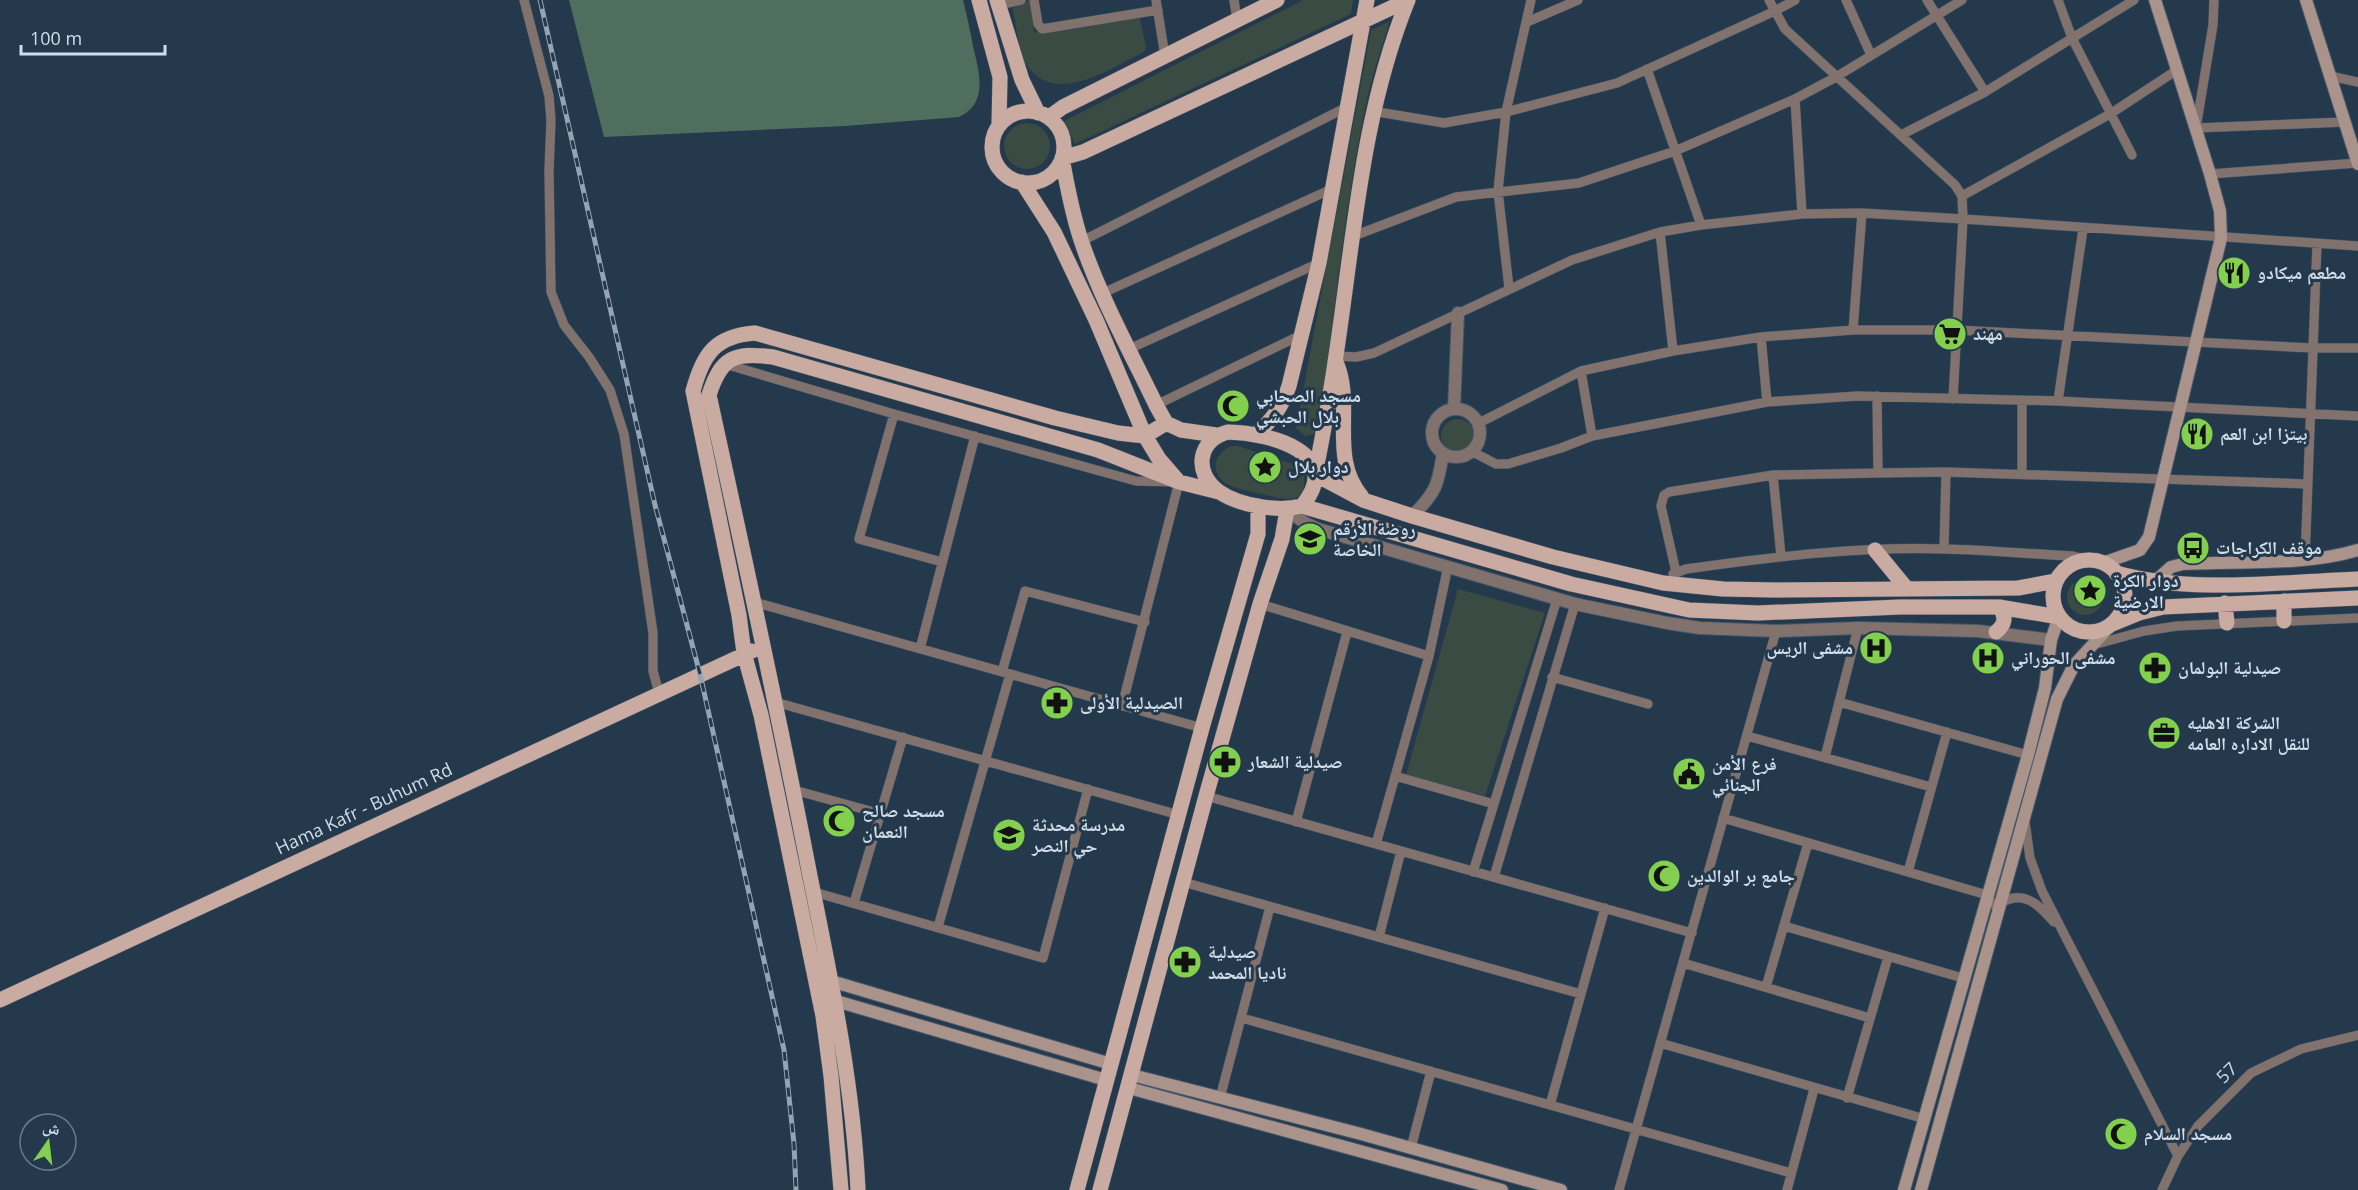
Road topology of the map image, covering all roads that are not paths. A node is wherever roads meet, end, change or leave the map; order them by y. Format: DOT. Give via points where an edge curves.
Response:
graph roads {
  1 [pos="524,0"];
  2 [pos="979,0"];
  3 [pos="1021,0"];
  4 [pos="1034,0"];
  5 [pos="1234,0"];
  6 [pos="1277,0"];
  7 [pos="1367,0"];
  8 [pos="1408,0"];
  9 [pos="1531,0"];
  10 [pos="1578,0"];
  11 [pos="1769,0"];
  12 [pos="1796,0"];
  13 [pos="1846,0"];
  14 [pos="1927,0"];
  15 [pos="1962,0"];
  16 [pos="2058,0"];
  17 [pos="2134,0"];
  18 [pos="2155,0"];
  19 [pos="2214,0"];
  20 [pos="2306,0"];
  21 [pos="998,3"];
  22 [pos="1157,5"];
  23 [pos="1775,11"];
  24 [pos="1936,15"];
  25 [pos="1237,20"];
  26 [pos="1364,21"];
  27 [pos="1527,22"];
  28 [pos="2072,38"];
  29 [pos="1165,56"];
  30 [pos="1871,56"];
  31 [pos="1647,69"];
  32 [pos="2177,70"];
  33 [pos="2330,76"];
  34 [pos="1836,77"];
  35 [pos="2358,82"];
  36 [pos="1985,92"];
  37 [pos="1795,99"];
  38 [pos="1349,106"];
  39 [pos="1372,111"];
  40 [pos="1506,112"];
  41 [pos="2110,114"];
  42 [pos="1044,115"];
  43 [pos="2345,122"];
  44 [pos="999,125"];
  45 [pos="2196,128"];
  46 [pos="1901,135"];
  47 [pos="1675,151"];
  48 [pos="2132,154"];
  49 [pos="1062,158"];
  50 [pos="2358,163"];
  51 [pos="2210,174"];
  52 [pos="1022,182"];
  53 [pos="1334,188"];
  54 [pos="1498,191"];
  55 [pos="1962,196"];
  56 [pos="1862,213"];
  57 [pos="1802,214"];
  58 [pos="1963,219"];
  59 [pos="1701,225"];
  60 [pos="2083,228"];
  61 [pos="1660,232"];
  62 [pos="1351,237"];
  63 [pos="2221,238"];
  64 [pos="1082,241"];
  65 [pos="2317,244"];
  66 [pos="2358,246"];
  67 [pos="1319,263"];
  68 [pos="1509,288"];
  69 [pos="1103,293"];
  70 [pos="1458,313"];
  71 [pos="1853,330"];
  72 [pos="1956,330"];
  73 [pos="1301,335"];
  74 [pos="2068,335"];
  75 [pos="1761,337"];
  76 [pos="2197,341"];
  77 [pos="2313,348"];
  78 [pos="2358,348"];
  79 [pos="1129,349"];
  80 [pos="1673,351"];
  81 [pos="1336,359"];
  82 [pos="725,364"];
  83 [pos="1581,371"];
  84 [pos="1877,396"];
  85 [pos="1953,399"];
  86 [pos="2022,400"];
  87 [pos="2058,400"];
  88 [pos="1767,402"];
  89 [pos="1156,405"];
  90 [pos="2181,407"];
  91 [pos="1454,409"];
  92 [pos="2310,412"];
  93 [pos="894,414"];
  94 [pos="2358,416"];
  95 [pos="1166,423"];
  96 [pos="1478,424"];
  97 [pos="1216,435"];
  98 [pos="1256,435"];
  99 [pos="975,436"];
  100 [pos="1145,436"];
  101 [pos="1592,436"];
  102 [pos="1471,451"];
  103 [pos="1443,453"];
  104 [pos="1878,472"];
  105 [pos="1946,472"];
  106 [pos="1316,473"];
  107 [pos="2022,474"];
  108 [pos="1773,475"];
  109 [pos="2163,480"];
  110 [pos="1179,482"];
  111 [pos="2308,484"];
  112 [pos="1219,492"];
  113 [pos="1364,500"];
  114 [pos="1258,506"];
  115 [pos="1302,506"];
  116 [pos="1287,510"];
  117 [pos="1412,516"];
  118 [pos="1944,549"];
  119 [pos="1875,550"];
  120 [pos="2358,550"];
  121 [pos="1781,556"];
  122 [pos="2305,559"];
  123 [pos="942,562"];
  124 [pos="2095,562"];
  125 [pos="1448,566"];
  126 [pos="1676,572"];
  127 [pos="2116,573"];
  128 [pos="2358,579"];
  129 [pos="2056,581"];
  130 [pos="2154,582"];
  131 [pos="1663,583"];
  132 [pos="1907,589"];
  133 [pos="2358,598"];
  134 [pos="1557,599"];
  135 [pos="2284,601"];
  136 [pos="754,602"];
  137 [pos="1575,603"];
  138 [pos="2225,603"];
  139 [pos="1260,604"];
  140 [pos="1999,607"];
  141 [pos="2059,617"];
  142 [pos="2358,618"];
  143 [pos="2284,621"];
  144 [pos="1145,622"];
  145 [pos="2227,623"];
  146 [pos="2112,624"];
  147 [pos="1858,628"];
  148 [pos="1776,631"];
  149 [pos="1347,632"];
  150 [pos="1996,632"];
  151 [pos="2051,640"];
  152 [pos="2090,645"];
  153 [pos="763,647"];
  154 [pos="920,649"];
  155 [pos="744,653"];
  156 [pos="1429,656"];
  157 [pos="1006,673"];
  158 [pos="1552,677"];
  159 [pos="659,693"];
  160 [pos="775,702"];
  161 [pos="1839,702"];
  162 [pos="1648,704"];
  163 [pos="1122,706"];
  164 [pos="1202,728"];
  165 [pos="1947,732"];
  166 [pos="1747,736"];
  167 [pos="903,737"];
  168 [pos="2028,755"];
  169 [pos="1825,758"];
  170 [pos="986,760"];
  171 [pos="1395,776"];
  172 [pos="1931,787"];
  173 [pos="1088,789"];
  174 [pos="794,790"];
  175 [pos="1206,796"];
  176 [pos="1494,804"];
  177 [pos="880,814"];
  178 [pos="1179,815"];
  179 [pos="1724,818"];
  180 [pos="2025,820"];
  181 [pos="1296,822"];
  182 [pos="804,843"];
  183 [pos="1808,843"];
  184 [pos="1376,844"];
  185 [pos="788,847"];
  186 [pos="1401,851"];
  187 [pos="1473,872"];
  188 [pos="1908,872"];
  189 [pos="1494,877"];
  190 [pos="1183,882"];
  191 [pos="814,892"];
  192 [pos="1987,895"];
  193 [pos="2003,902"];
  194 [pos="854,903"];
  195 [pos="1270,907"];
  196 [pos="1605,908"];
  197 [pos="1784,926"];
  198 [pos="938,927"];
  199 [pos="2063,931"];
  200 [pos="1692,933"];
  201 [pos="1379,938"];
  202 [pos="1888,957"];
  203 [pos="1683,963"];
  204 [pos="1966,979"];
  205 [pos="831,981"];
  206 [pos="1766,987"];
  207 [pos="1581,994"];
  208 [pos="0,1000"];
  209 [pos="836,1000"];
  210 [pos="1242,1018"];
  211 [pos="1870,1018"];
  212 [pos="2358,1035"];
  213 [pos="1660,1043"];
  214 [pos="1111,1064"];
  215 [pos="847,1071"];
  216 [pos="1431,1071"];
  217 [pos="831,1076"];
  218 [pos="1106,1080"];
  219 [pos="1131,1082"];
  220 [pos="1814,1089"];
  221 [pos="1220,1098"];
  222 [pos="1847,1098"];
  223 [pos="1550,1105"];
  224 [pos="1924,1119"];
  225 [pos="1636,1129"];
  226 [pos="1411,1148"];
  227 [pos="2178,1156"];
  228 [pos="1791,1173"];
  229 [pos="841,1190"];
  230 [pos="858,1190"];
  231 [pos="1077,1190"];
  232 [pos="1100,1190"];
  233 [pos="1502,1190"];
  234 [pos="1561,1190"];
  235 [pos="1619,1190"];
  236 [pos="1787,1190"];
  237 [pos="1904,1190"];
  238 [pos="1921,1190"];
  239 [pos="2162,1190"];
  1 -- 159 [label="street" via="549,96 551,292 564,325 610,390 624,434"];
  2 -- 44 [label="main road" via="1000,77"];
  3 -- 21 [label="street"];
  4 -- 22 [label="street" via="1042,29"];
  5 -- 25 [label="street"];
  6 -- 25 [label="main road"];
  7 -- 26 [label="main road"];
  8 -- 26 [label="main road"];
  8 -- 39 [label="main road"];
  9 -- 27 [label="street"];
  10 -- 27 [label="street"];
  11 -- 23 [label="street"];
  12 -- 23 [label="street"];
  13 -- 30 [label="street"];
  14 -- 24 [label="street"];
  15 -- 24 [label="street"];
  16 -- 28 [label="street"];
  17 -- 28 [label="street"];
  18 -- 32 [label="main road"];
  19 -- 45 [label="street"];
  20 -- 33 [label="main road"];
  21 -- 42 [label="main road" via="1022,80"];
  22 -- 29 [label="street"];
  23 -- 31 [label="street"];
  23 -- 34 [label="street" via="1785,29"];
  24 -- 30 [label="street"];
  24 -- 36 [label="street"];
  25 -- 29 [label="main road"];
  26 -- 38 [label="main road"];
  26 -- 49 [label="main road" via="1083,152"];
  27 -- 40 [label="street"];
  28 -- 36 [label="street"];
  28 -- 41 [label="street"];
  29 -- 42 [label="main road"];
  30 -- 34 [label="street"];
  31 -- 40 [label="street" via="1617,83"];
  31 -- 47 [label="street"];
  32 -- 41 [label="street"];
  32 -- 45 [label="main road"];
  33 -- 35 [label="street"];
  33 -- 43 [label="main road"];
  34 -- 37 [label="street"];
  34 -- 46 [label="street"];
  36 -- 46 [label="street"];
  37 -- 47 [label="street"];
  37 -- 57 [label="street"];
  38 -- 53 [label="main road"];
  38 -- 64 [label="street"];
  39 -- 40 [label="street" via="1444,123"];
  39 -- 62 [label="main road"];
  40 -- 54 [label="street"];
  41 -- 48 [label="street"];
  41 -- 55 [label="street"];
  42 -- 44 [label="main road" via="1016,113"];
  42 -- 49 [label="main road" via="1062,136"];
  43 -- 45 [label="street"];
  43 -- 50 [label="main road"];
  44 -- 52 [label="main road" via="993,135 993,158 1006,176"];
  45 -- 51 [label="main road"];
  46 -- 55 [label="street"];
  47 -- 54 [label="street" via="1579,183"];
  47 -- 59 [label="street"];
  49 -- 52 [label="main road" via="1049,176"];
  49 -- 64 [label="main road"];
  50 -- 51 [label="street"];
  51 -- 63 [label="main road" via="2220,211"];
  52 -- 100 [label="main road" via="1054,232"];
  53 -- 67 [label="main road"];
  53 -- 69 [label="street"];
  54 -- 62 [label="street" via="1456,197"];
  54 -- 68 [label="street"];
  55 -- 58 [label="street"];
  56 -- 57 [label="street"];
  56 -- 58 [label="street"];
  56 -- 71 [label="street"];
  57 -- 59 [label="street"];
  58 -- 60 [label="street"];
  58 -- 72 [label="street"];
  59 -- 61 [label="street"];
  60 -- 63 [label="street"];
  60 -- 74 [label="street"];
  61 -- 68 [label="street" via="1572,260"];
  61 -- 80 [label="street"];
  62 -- 81 [label="main road"];
  63 -- 65 [label="street"];
  63 -- 76 [label="main road"];
  64 -- 69 [label="main road"];
  65 -- 66 [label="street"];
  65 -- 77 [label="street"];
  67 -- 73 [label="main road"];
  67 -- 79 [label="street"];
  68 -- 70 [label="street"];
  69 -- 79 [label="main road"];
  70 -- 81 [label="street" via="1374,353"];
  70 -- 91 [label="street"];
  71 -- 72 [label="street"];
  71 -- 75 [label="street"];
  72 -- 74 [label="street"];
  72 -- 85 [label="street"];
  73 -- 89 [label="street"];
  73 -- 98 [label="main road" via="1283,404"];
  74 -- 76 [label="street"];
  74 -- 87 [label="street"];
  75 -- 80 [label="street"];
  75 -- 88 [label="street"];
  76 -- 77 [label="street"];
  76 -- 90 [label="main road"];
  77 -- 78 [label="street"];
  77 -- 92 [label="street"];
  79 -- 89 [label="main road"];
  80 -- 83 [label="street"];
  81 -- 106 [label="main road"];
  81 -- 113 [label="main road" via="1344,389 1344,461"];
  82 -- 93 [label="street"];
  82 -- 110 [label="main road" via="747,354 772,357 1098,450"];
  82 -- 136 [label="main road" via="716,374 709,395"];
  83 -- 96 [label="street"];
  83 -- 101 [label="street"];
  84 -- 85 [label="street"];
  84 -- 88 [label="street"];
  84 -- 104 [label="street"];
  85 -- 86 [label="street"];
  86 -- 87 [label="street"];
  86 -- 107 [label="street"];
  87 -- 90 [label="street"];
  88 -- 101 [label="street"];
  89 -- 95 [label="main road"];
  90 -- 92 [label="street"];
  90 -- 109 [label="main road"];
  91 -- 96 [label="street" via="1468,413"];
  91 -- 103 [label="street" via="1440,415 1432,428 1434,442"];
  92 -- 94 [label="street"];
  92 -- 111 [label="street"];
  93 -- 99 [label="street"];
  93 -- 123 [label="street" via="859,539"];
  95 -- 97 [label="main road" via="1181,430"];
  95 -- 100 [label="main road"];
  96 -- 102 [label="street" via="1479,438"];
  97 -- 98 [label="main road"];
  97 -- 112 [label="main road" via="1203,452 1202,467"];
  98 -- 106 [label="main road" via="1297,449 1311,459"];
  99 -- 110 [label="street" via="1136,481"];
  99 -- 123 [label="street"];
  100 -- 110 [label="main road"];
  100 -- 155 [label="main road" via="1055,418 755,333 736,334 720,343 700,365 693,391"];
  101 -- 102 [label="street" via="1508,464 1496,464"];
  102 -- 103 [label="street" via="1458,457"];
  103 -- 117 [label="street" via="1438,485"];
  104 -- 105 [label="street"];
  104 -- 108 [label="street"];
  105 -- 107 [label="street"];
  105 -- 118 [label="street"];
  106 -- 113 [label="main road"];
  106 -- 115 [label="main road" via="1310,497"];
  107 -- 109 [label="street"];
  108 -- 121 [label="street"];
  108 -- 126 [label="street" via="1664,495 1661,506"];
  109 -- 111 [label="street"];
  109 -- 124 [label="main road" via="2146,545 2132,554"];
  110 -- 112 [label="main road"];
  110 -- 144 [label="street"];
  111 -- 122 [label="street"];
  112 -- 114 [label="main road"];
  113 -- 117 [label="main road"];
  114 -- 116 [label="main road"];
  114 -- 164 [label="main road" via="1258,534"];
  115 -- 116 [label="main road"];
  115 -- 140 [label="main road" via="1571,584 1689,610 1758,614"];
  116 -- 125 [label="street" via="1318,528"];
  116 -- 139 [label="main road" via="1282,539"];
  117 -- 131 [label="main road" via="1553,557"];
  118 -- 119 [label="street"];
  118 -- 124 [label="street" via="2073,556"];
  119 -- 121 [label="street"];
  119 -- 132 [label="main road"];
  120 -- 122 [label="main road"];
  121 -- 126 [label="street"];
  122 -- 130 [label="main road" via="2183,564 2162,573"];
  123 -- 154 [label="street"];
  124 -- 127 [label="main road"];
  124 -- 129 [label="main road" via="2069,566"];
  125 -- 134 [label="street"];
  125 -- 156 [label="street"];
  126 -- 131 [label="street"];
  127 -- 130 [label="main road"];
  127 -- 146 [label="main road" via="2125,594 2120,615"];
  128 -- 130 [label="main road"];
  129 -- 132 [label="main road" via="2018,588"];
  129 -- 141 [label="main road" via="2052,599"];
  131 -- 132 [label="main road" via="1723,589"];
  133 -- 135 [label="main road"];
  134 -- 137 [label="street"];
  134 -- 176 [label="street"];
  135 -- 138 [label="main road"];
  135 -- 143 [label="main road"];
  136 -- 153 [label="main road"];
  136 -- 154 [label="street"];
  137 -- 148 [label="street" via="1700,628"];
  137 -- 158 [label="street"];
  138 -- 145 [label="main road"];
  138 -- 146 [label="main road" via="2163,607"];
  139 -- 149 [label="street"];
  139 -- 175 [label="main road"];
  140 -- 141 [label="main road"];
  140 -- 150 [label="main road" via="2004,622"];
  141 -- 146 [label="main road" via="2078,631 2096,632"];
  141 -- 151 [label="main road"];
  142 -- 143 [label="street"];
  143 -- 145 [label="street"];
  144 -- 157 [label="street" via="1025,591"];
  144 -- 163 [label="street"];
  145 -- 152 [label="street" via="2166,627"];
  146 -- 152 [label="main road"];
  147 -- 148 [label="street"];
  147 -- 150 [label="street"];
  147 -- 161 [label="street"];
  148 -- 166 [label="street"];
  149 -- 156 [label="street"];
  149 -- 181 [label="street"];
  150 -- 151 [label="street"];
  151 -- 168 [label="main road" via="2045,688"];
  152 -- 180 [label="main road" via="2071,670 2057,699"];
  153 -- 155 [label="main road, Hama Kafr - Buhum Rd"];
  153 -- 160 [label="main road"];
  154 -- 157 [label="street"];
  155 -- 159 [label="main road, Hama Kafr - Buhum Rd"];
  155 -- 185 [label="main road"];
  156 -- 171 [label="street"];
  157 -- 163 [label="street"];
  157 -- 170 [label="street"];
  158 -- 162 [label="street"];
  158 -- 189 [label="street"];
  159 -- 208 [label="main road, Hama Kafr - Buhum Rd"];
  160 -- 167 [label="street"];
  160 -- 174 [label="main road"];
  161 -- 165 [label="street"];
  161 -- 169 [label="street"];
  163 -- 164 [label="street"];
  164 -- 178 [label="main road"];
  165 -- 168 [label="street"];
  165 -- 172 [label="street"];
  166 -- 169 [label="street"];
  166 -- 179 [label="street"];
  167 -- 170 [label="street"];
  167 -- 177 [label="street"];
  168 -- 192 [label="main road"];
  169 -- 172 [label="street"];
  170 -- 173 [label="street"];
  170 -- 198 [label="street"];
  171 -- 176 [label="street"];
  171 -- 184 [label="street"];
  172 -- 188 [label="street"];
  173 -- 178 [label="street"];
  173 -- 198 [label="street" via="1043,958"];
  174 -- 177 [label="street"];
  174 -- 182 [label="main road"];
  175 -- 181 [label="street"];
  175 -- 190 [label="main road"];
  176 -- 187 [label="street"];
  177 -- 194 [label="street"];
  178 -- 214 [label="main road"];
  179 -- 183 [label="street"];
  179 -- 200 [label="street"];
  180 -- 193 [label="main road"];
  180 -- 199 [label="street" via="2034,869"];
  181 -- 184 [label="street"];
  182 -- 185 [label="main road"];
  182 -- 191 [label="main road"];
  183 -- 188 [label="street"];
  183 -- 197 [label="street"];
  184 -- 186 [label="street"];
  185 -- 217 [label="main road" via="823,1016"];
  186 -- 187 [label="street"];
  186 -- 201 [label="street"];
  187 -- 189 [label="street"];
  188 -- 192 [label="street"];
  189 -- 196 [label="street"];
  190 -- 195 [label="street"];
  190 -- 219 [label="main road"];
  191 -- 194 [label="street"];
  191 -- 205 [label="main road"];
  192 -- 193 [label="street" via="1992,903"];
  192 -- 204 [label="main road"];
  193 -- 199 [label="street" via="2014,898 2030,900"];
  193 -- 238 [label="main road"];
  194 -- 198 [label="street"];
  195 -- 201 [label="street"];
  195 -- 210 [label="street"];
  196 -- 200 [label="street"];
  196 -- 207 [label="street"];
  197 -- 202 [label="street"];
  197 -- 206 [label="street"];
  199 -- 227 [label="street"];
  200 -- 203 [label="street"];
  201 -- 207 [label="street"];
  202 -- 204 [label="street"];
  202 -- 211 [label="street"];
  203 -- 206 [label="street"];
  203 -- 213 [label="street"];
  204 -- 224 [label="main road"];
  205 -- 209 [label="main road"];
  205 -- 214 [label="main road"];
  206 -- 211 [label="street"];
  207 -- 223 [label="street"];
  209 -- 215 [label="main road"];
  209 -- 218 [label="main road"];
  210 -- 216 [label="street"];
  210 -- 221 [label="street"];
  211 -- 222 [label="street"];
  212 -- 227 [label="street, 57" via="2301,1049 2251,1073 2198,1126"];
  213 -- 220 [label="street"];
  213 -- 225 [label="street"];
  214 -- 218 [label="main road"];
  215 -- 217 [label="main road"];
  215 -- 230 [label="main road"];
  216 -- 223 [label="street"];
  216 -- 226 [label="street"];
  217 -- 229 [label="main road"];
  218 -- 231 [label="main road"];
  219 -- 221 [label="main road"];
  219 -- 232 [label="main road"];
  219 -- 233 [label="main road"];
  220 -- 222 [label="street"];
  220 -- 228 [label="street"];
  221 -- 226 [label="main road"];
  222 -- 224 [label="street"];
  223 -- 225 [label="street"];
  224 -- 237 [label="main road"];
  225 -- 228 [label="street"];
  225 -- 235 [label="street"];
  226 -- 234 [label="main road"];
  227 -- 239 [label="street, 57"];
  228 -- 236 [label="street"];
}
